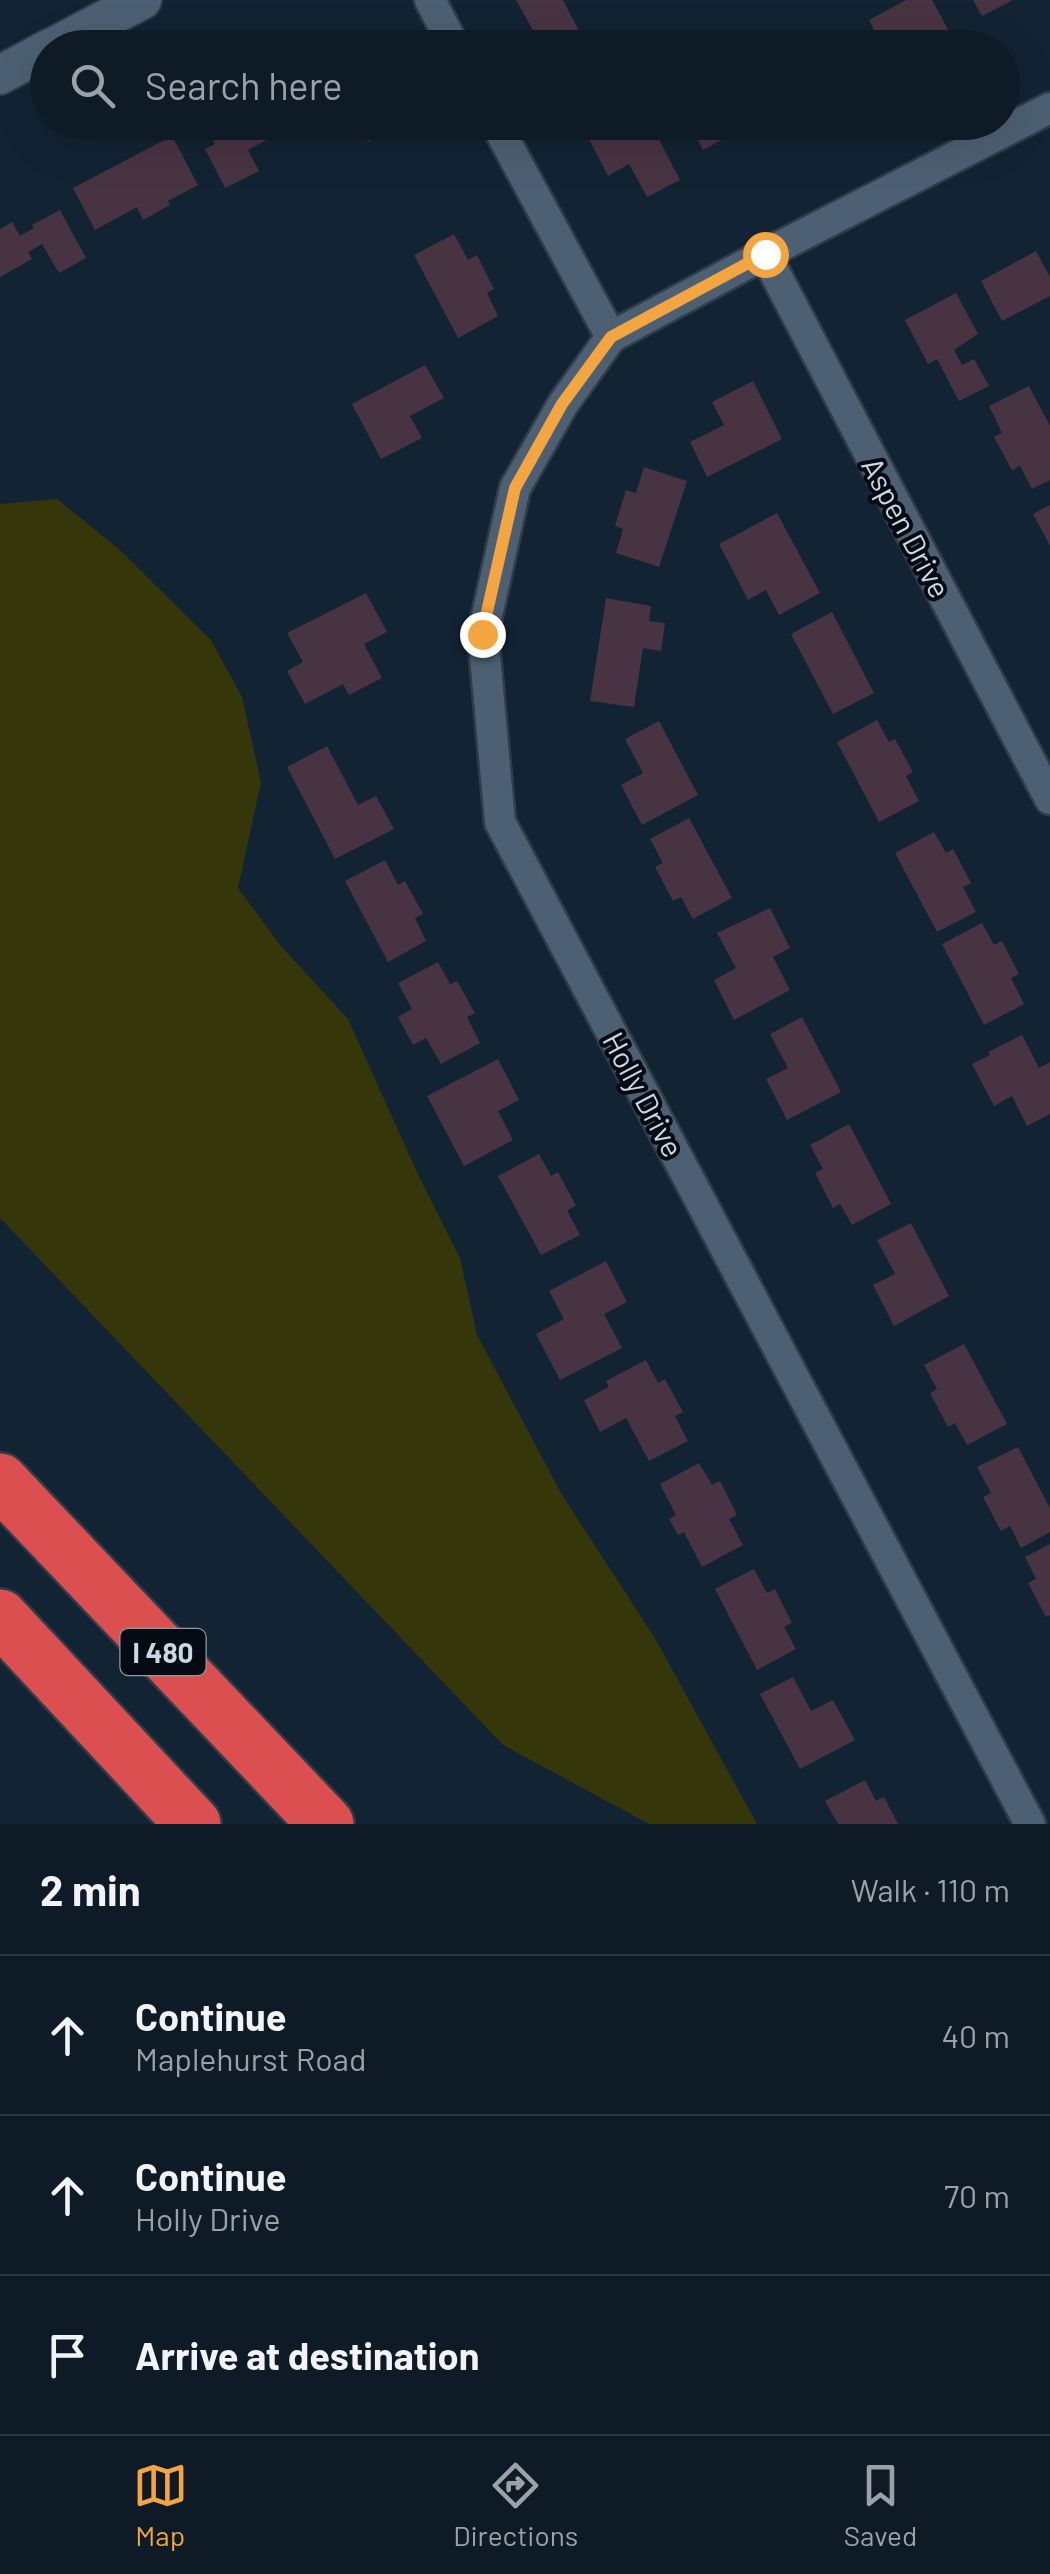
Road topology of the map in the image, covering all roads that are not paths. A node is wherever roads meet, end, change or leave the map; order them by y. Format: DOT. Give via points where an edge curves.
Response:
graph roads {
  1 [pos="142,0"];
  2 [pos="430,0"];
  3 [pos="97,10"];
  4 [pos="72,30"];
  5 [pos="446,30"];
  6 [pos="30,58"];
  7 [pos="0,75"];
  8 [pos="1050,108"];
  9 [pos="1020,123"];
  10 [pos="506,140"];
  11 [pos="988,140"];
  12 [pos="765,254"];
  13 [pos="611,337"];
  14 [pos="1050,799"];
  15 [pos="0,1481"];
  16 [pos="0,1617"];
  17 [pos="193,1824"];
  18 [pos="326,1824"];
  19 [pos="1030,1824"];
  1 -- 3 [label="street"];
  2 -- 5 [label="street"];
  3 -- 4 [label="street"];
  6 -- 7 [label="street"];
  8 -- 9 [label="street"];
  10 -- 13 [label="street"];
  11 -- 12 [label="street"];
  12 -- 13 [label="street"];
  12 -- 14 [label="street, Aspen Drive"];
  13 -- 19 [label="street, Holly Drive" via="562,404 515,488 482,634 500,822"];
  15 -- 18 [label="highway, I 480"];
  16 -- 17 [label="highway"];
}
